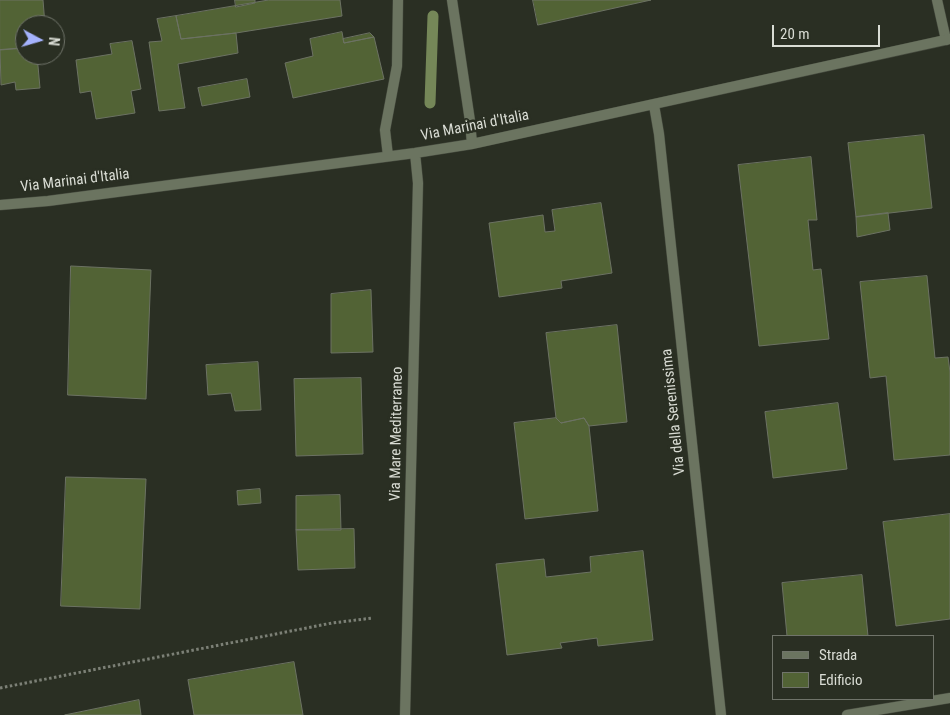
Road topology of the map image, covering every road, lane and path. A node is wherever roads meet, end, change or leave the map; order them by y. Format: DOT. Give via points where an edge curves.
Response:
graph roads {
  1 [pos="398,0"];
  2 [pos="452,0"];
  3 [pos="937,0"];
  4 [pos="948,40"];
  5 [pos="654,105"];
  6 [pos="472,144"];
  7 [pos="415,153"];
  8 [pos="388,156"];
  9 [pos="0,205"];
  10 [pos="372,618"];
  11 [pos="0,688"];
  12 [pos="950,698"];
  13 [pos="405,715"];
  14 [pos="721,715"];
  15 [pos="847,715"];
  1 -- 8 [label="street" via="397,66 385,130"];
  2 -- 6 [label="street"];
  3 -- 4 [label="street"];
  4 -- 5 [label="street, Via Marinai d'Italia"];
  5 -- 6 [label="street, Via Marinai d'Italia"];
  5 -- 14 [label="street, Via della Serenissima"];
  6 -- 7 [label="street, Via Marinai d'Italia"];
  7 -- 8 [label="street, Via Marinai d'Italia"];
  7 -- 13 [label="street, Via Mare Mediterraneo" via="418,183"];
  8 -- 9 [label="street, Via Marinai d'Italia"];
  10 -- 11 [label="path"];
  12 -- 15 [label="street"];
}
